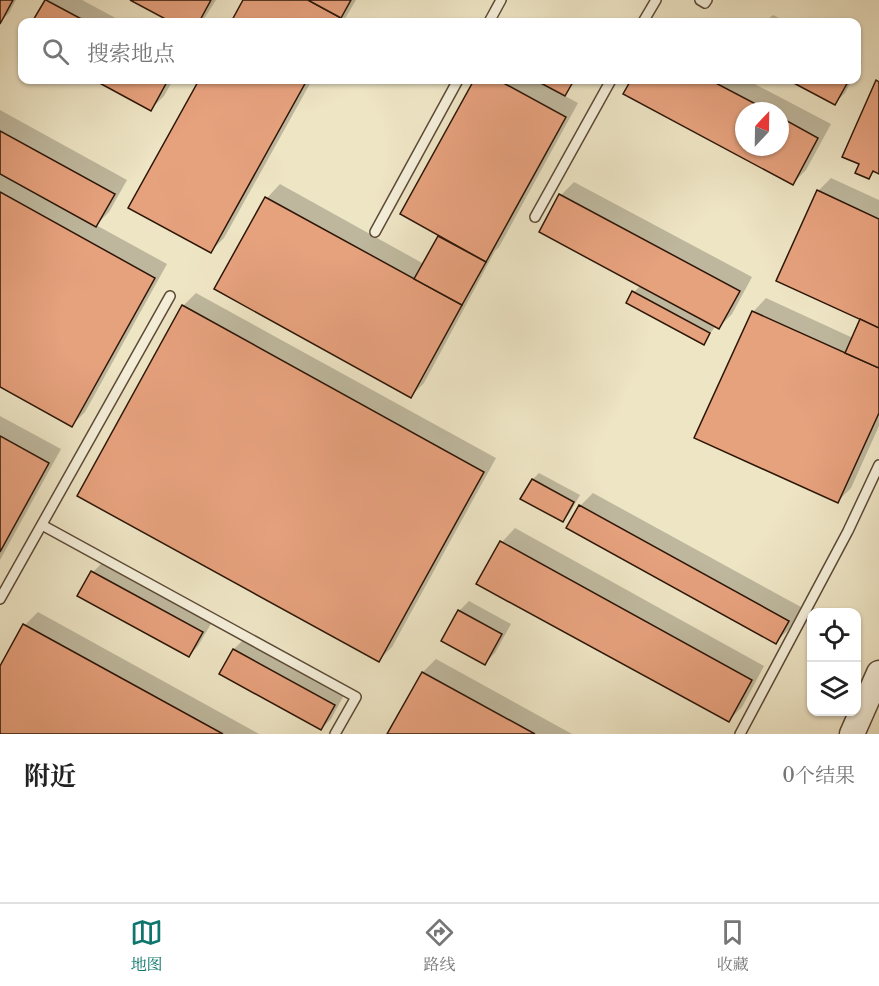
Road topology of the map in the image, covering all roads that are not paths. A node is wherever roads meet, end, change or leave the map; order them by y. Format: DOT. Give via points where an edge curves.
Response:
graph roads {
  1 [pos="501,0"];
  2 [pos="656,0"];
  3 [pos="700,0"];
  4 [pos="707,0"];
  5 [pos="491,18"];
  6 [pos="645,18"];
  7 [pos="456,84"];
  8 [pos="610,84"];
  9 [pos="534,217"];
  10 [pos="375,232"];
  11 [pos="171,296"];
  12 [pos="879,465"];
  13 [pos="42,525"];
  14 [pos="0,599"];
  15 [pos="879,674"];
  16 [pos="336,734"];
  17 [pos="740,734"];
  18 [pos="852,734"];
  1 -- 5 [label="lane"];
  2 -- 6 [label="lane"];
  3 -- 4 [label="lane"];
  7 -- 10 [label="lane"];
  8 -- 9 [label="lane"];
  11 -- 13 [label="lane"];
  12 -- 17 [label="lane"];
  13 -- 14 [label="lane"];
  13 -- 16 [label="lane" via="356,697"];
  15 -- 18 [label="street"];
}
